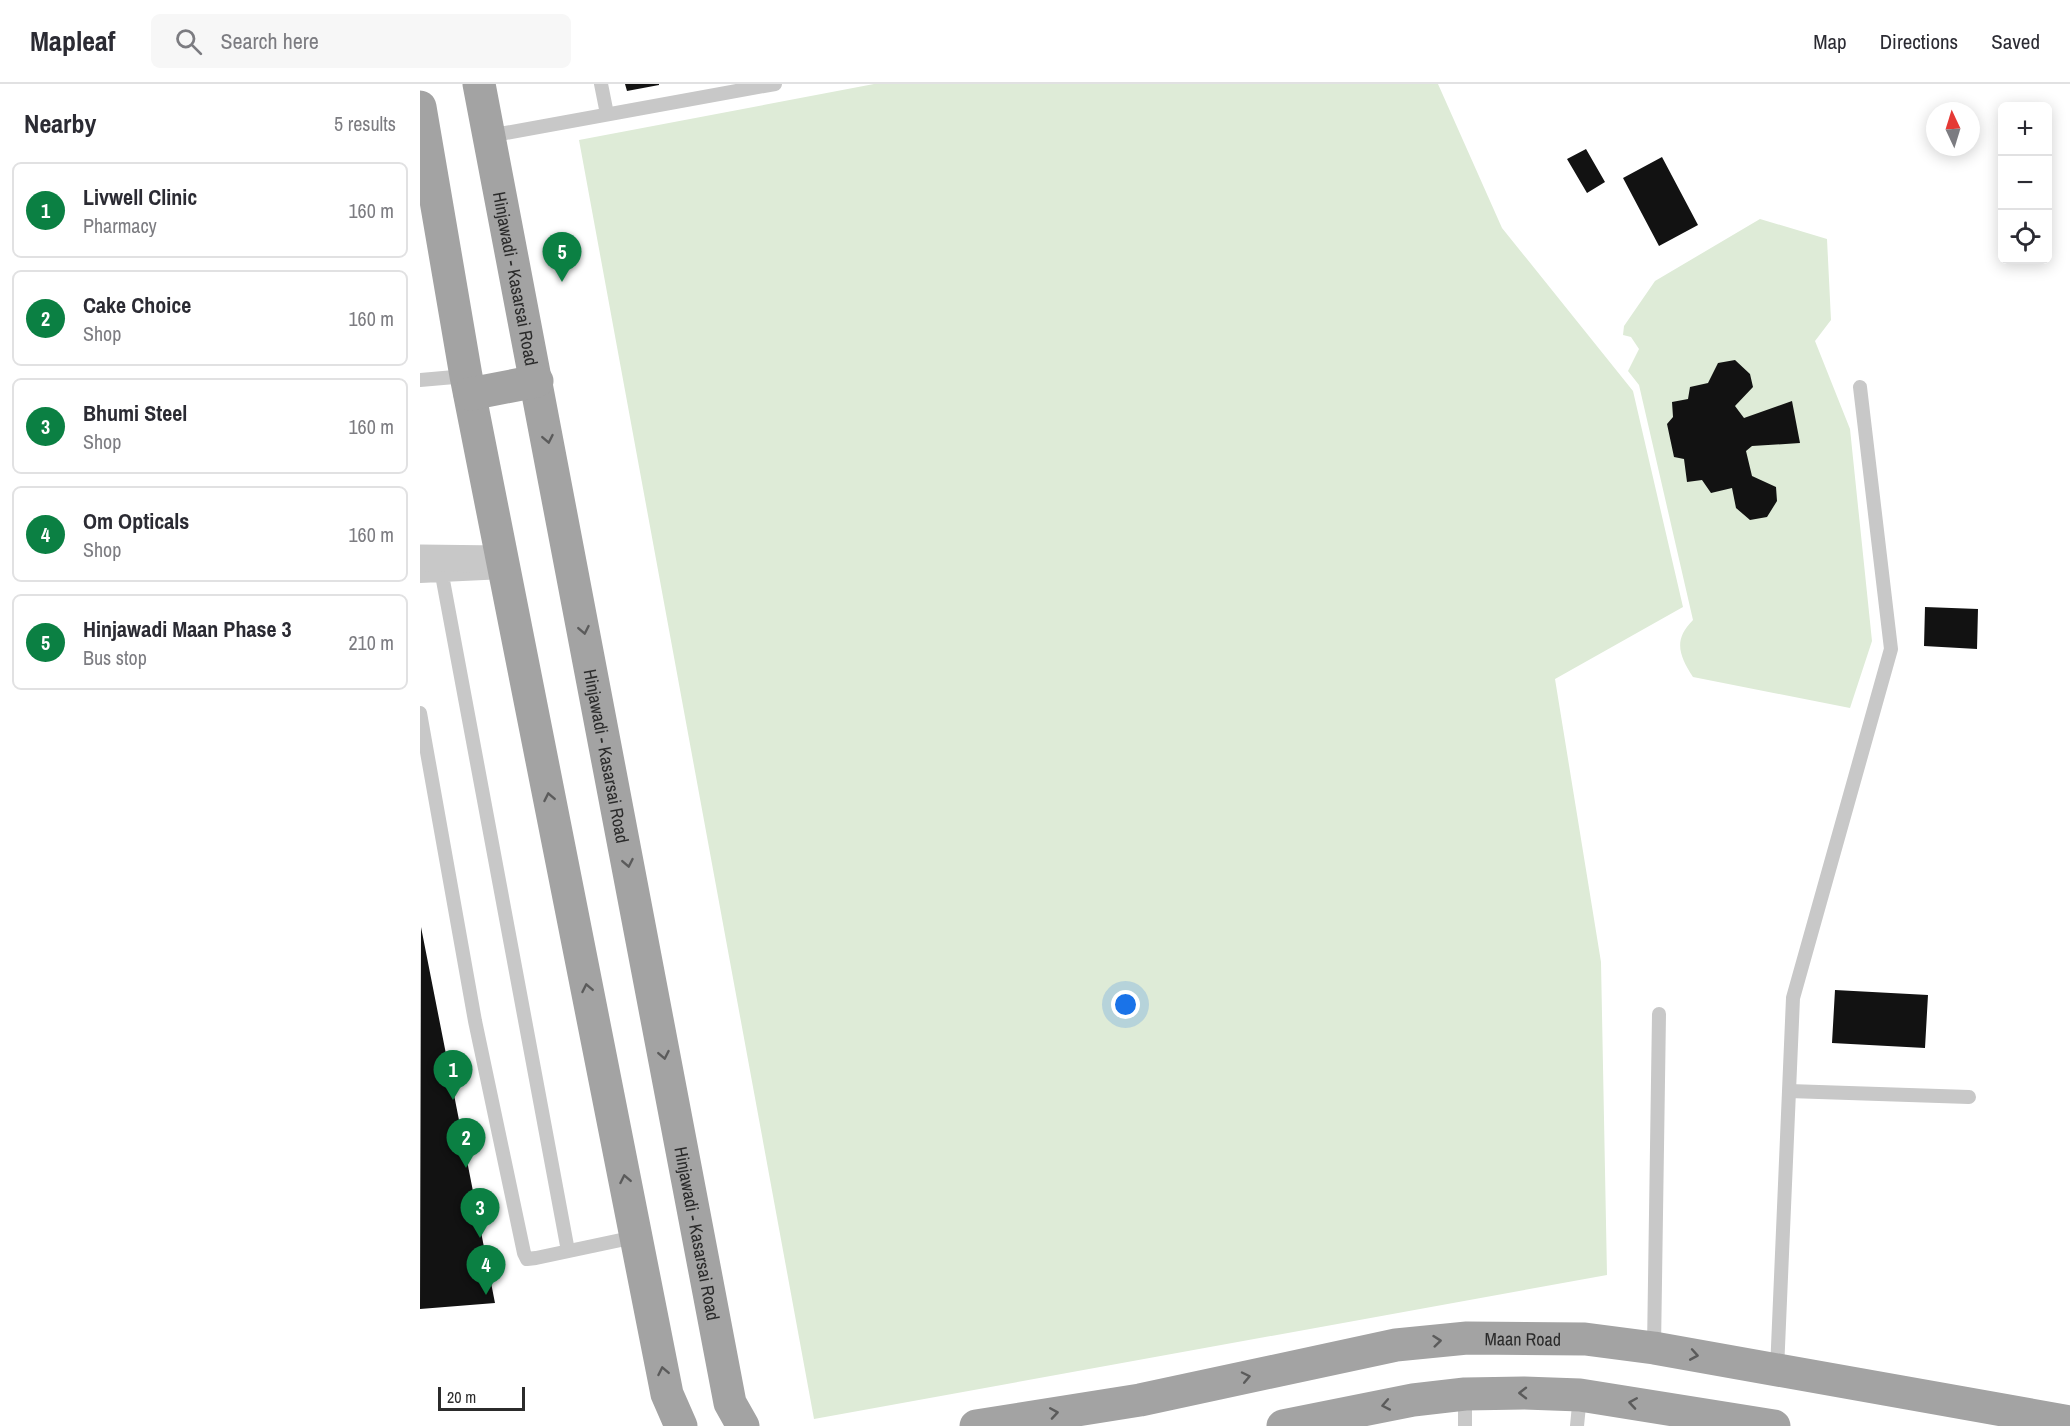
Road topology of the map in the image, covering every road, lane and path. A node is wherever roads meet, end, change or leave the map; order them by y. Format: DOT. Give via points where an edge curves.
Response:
graph roads {
  1 [pos="479,84"];
  2 [pos="601,84"];
  3 [pos="775,84"];
  4 [pos="420,107"];
  5 [pos="607,114"];
  6 [pos="489,136"];
  7 [pos="420,380"];
  8 [pos="537,381"];
  9 [pos="468,385"];
  10 [pos="1860,387"];
  11 [pos="420,558"];
  12 [pos="504,566"];
  13 [pos="442,575"];
  14 [pos="420,576"];
  15 [pos="420,713"];
  16 [pos="1659,1014"];
  17 [pos="1789,1091"];
  18 [pos="1969,1097"];
  19 [pos="636,1237"];
  20 [pos="568,1251"];
  21 [pos="1654,1348"];
  22 [pos="1777,1370"];
  23 [pos="1465,1410"];
  24 [pos="1578,1410"];
  25 [pos="2070,1422"];
  26 [pos="681,1426"];
  27 [pos="743,1426"];
  28 [pos="976,1426"];
  29 [pos="1283,1426"];
  30 [pos="1774,1426"];
  1 -- 6 [label="main road, Hinjawadi - Kasarsai Road"];
  2 -- 5 [label="lane"];
  3 -- 5 [label="lane"];
  4 -- 9 [label="main road"];
  5 -- 6 [label="lane"];
  6 -- 8 [label="main road, Hinjawadi - Kasarsai Road"];
  7 -- 9 [label="lane"];
  8 -- 9 [label="main road"];
  8 -- 27 [label="main road, Hinjawadi - Kasarsai Road, one-way" via="730,1403"];
  9 -- 12 [label="main road"];
  10 -- 17 [label="lane" via="1891,649 1793,998"];
  11 -- 12 [label="street"];
  12 -- 13 [label="lane"];
  19 -- 12 [label="main road, one-way"];
  13 -- 14 [label="lane"];
  13 -- 20 [label="lane"];
  15 -- 20 [label="lane" via="473,1010 524,1254 527,1258"];
  16 -- 21 [label="lane"];
  17 -- 18 [label="lane"];
  17 -- 22 [label="lane"];
  19 -- 20 [label="lane"];
  26 -- 19 [label="main road, one-way" via="667,1394"];
  21 -- 22 [label="main road, Maan Road, one-way"];
  28 -- 21 [label="main road, Maan Road, one-way" via="1140,1400 1396,1345 1467,1338 1585,1339"];
  22 -- 25 [label="main road, Maan Road"];
  24 -- 23 [label="main road, one-way" via="1524,1393"];
  23 -- 29 [label="main road, one-way" via="1413,1400"];
  30 -- 24 [label="main road, one-way"];
}
